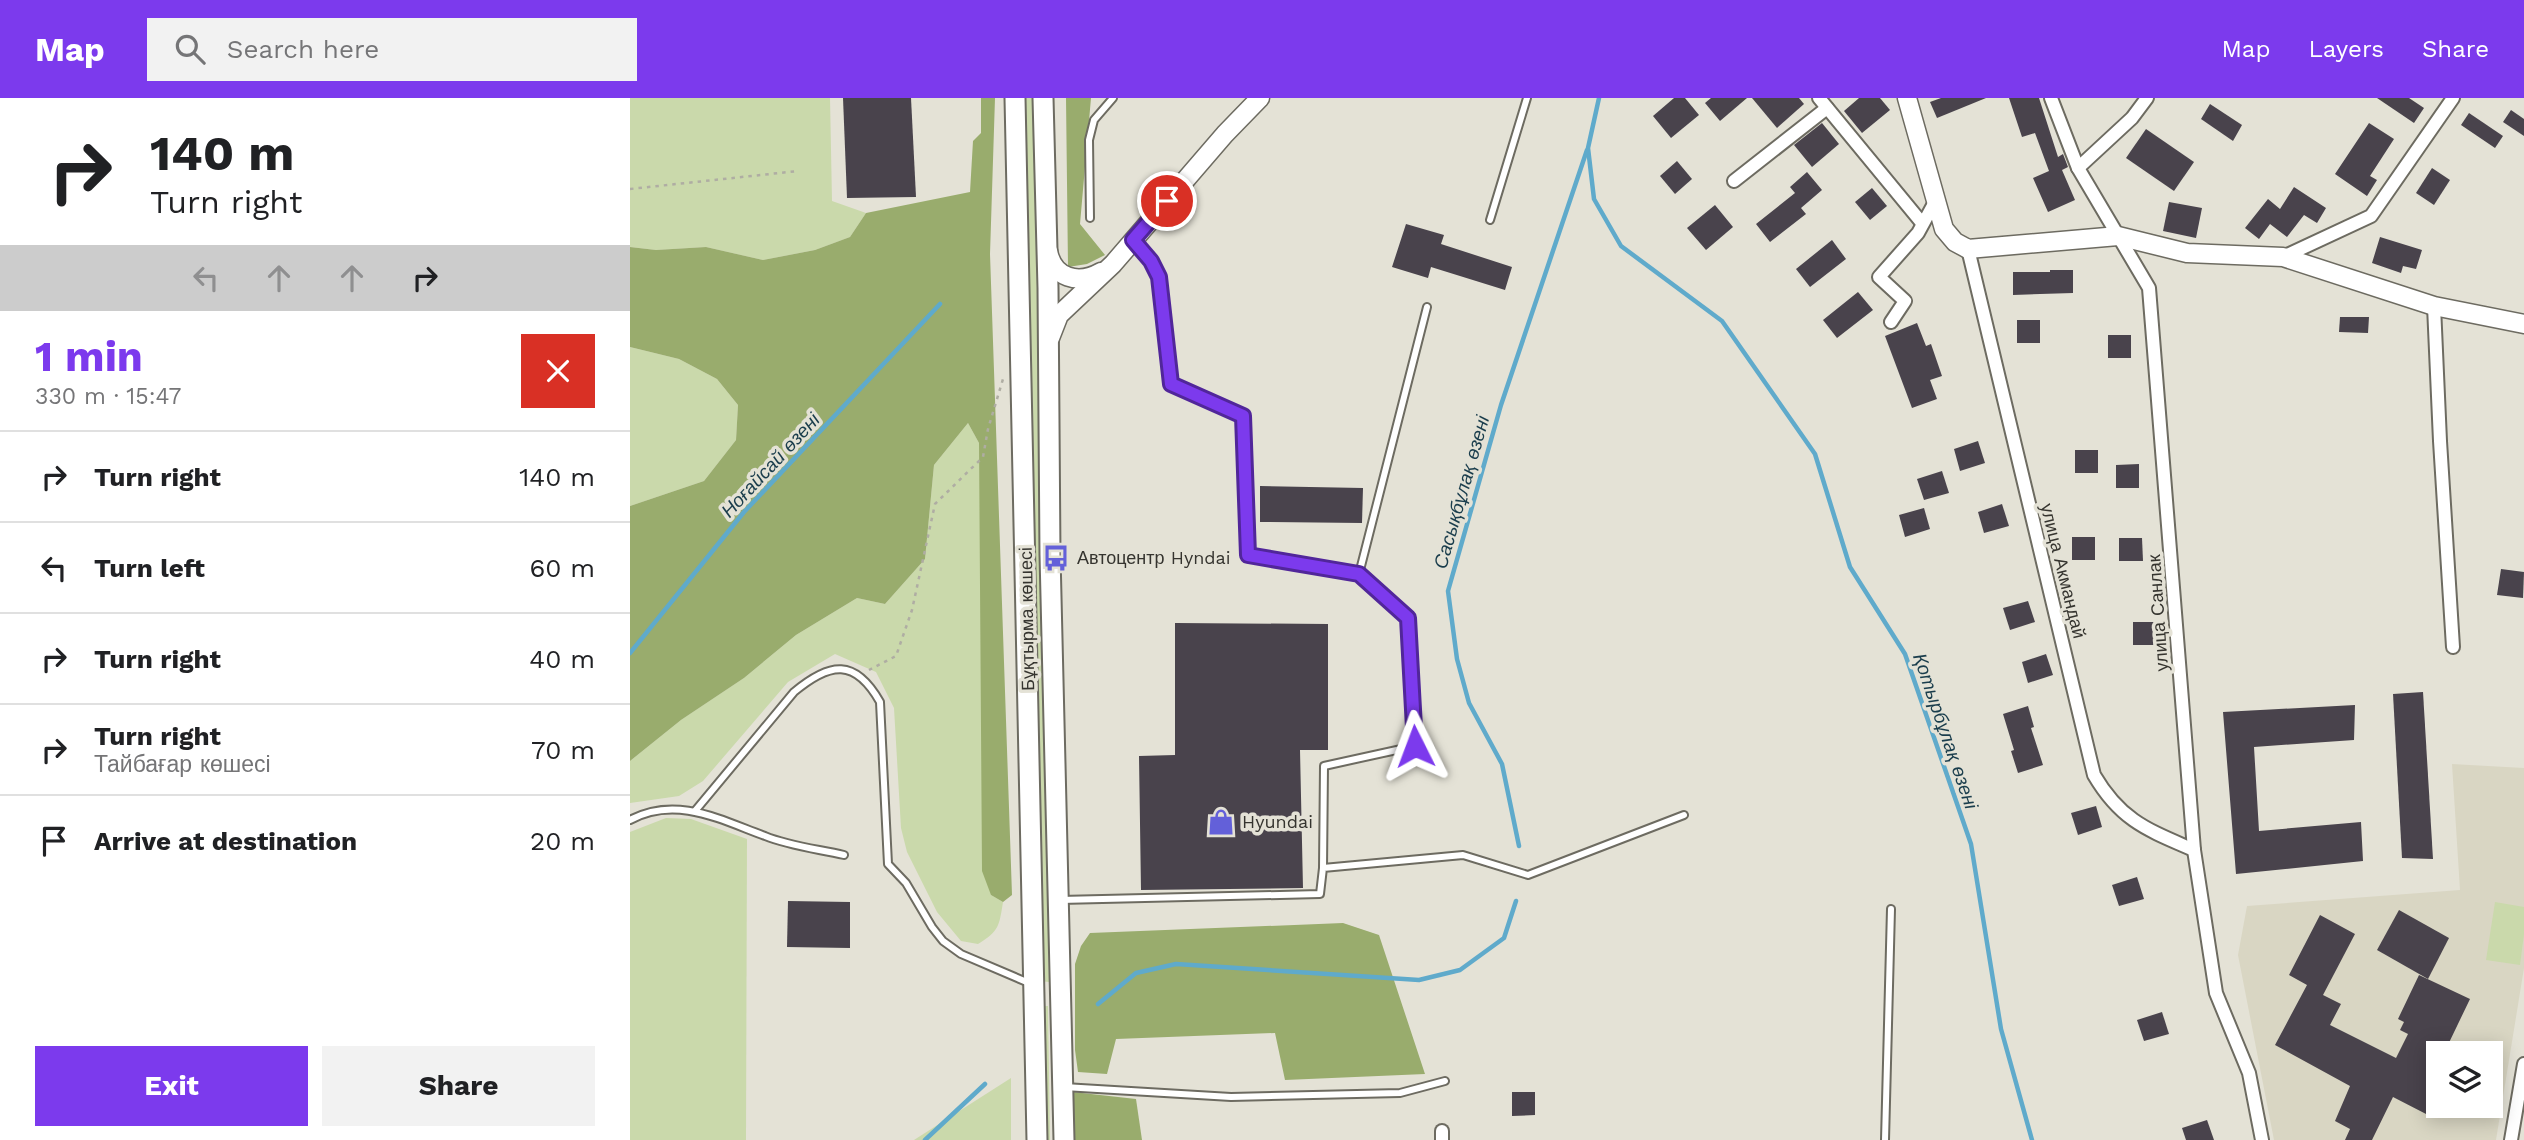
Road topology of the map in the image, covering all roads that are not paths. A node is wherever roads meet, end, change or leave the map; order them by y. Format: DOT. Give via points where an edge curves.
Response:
graph roads {
  1 [pos="1015,98"];
  2 [pos="1043,98"];
  3 [pos="1113,98"];
  4 [pos="1260,98"];
  5 [pos="1527,98"];
  6 [pos="1907,98"];
  7 [pos="2051,98"];
  8 [pos="2147,98"];
  9 [pos="2453,98"];
  10 [pos="1823,103"];
  11 [pos="2078,168"];
  12 [pos="1734,181"];
  13 [pos="1936,200"];
  14 [pos="1090,218"];
  15 [pos="1490,220"];
  16 [pos="1922,223"];
  17 [pos="2118,236"];
  18 [pos="1133,240"];
  19 [pos="1047,244"];
  20 [pos="1968,249"];
  21 [pos="2283,257"];
  22 [pos="1113,264"];
  23 [pos="2434,306"];
  24 [pos="1427,307"];
  25 [pos="1891,322"];
  26 [pos="2524,324"];
  27 [pos="1049,345"];
  28 [pos="1359,574"];
  29 [pos="2453,647"];
  30 [pos="695,811"];
  31 [pos="1684,815"];
  32 [pos="630,820"];
  33 [pos="2194,850"];
  34 [pos="844,855"];
  35 [pos="1323,868"];
  36 [pos="1058,900"];
  37 [pos="1891,909"];
  38 [pos="1035,986"];
  39 [pos="1060,986"];
  40 [pos="2524,1064"];
  41 [pos="1445,1081"];
  42 [pos="1062,1086"];
  43 [pos="1037,1140"];
  44 [pos="1063,1140"];
  45 [pos="1885,1140"];
  46 [pos="2262,1140"];
  47 [pos="2511,1140"];
  1 -- 38 [label="main road, Бұқтырма көшесі"];
  2 -- 19 [label="main road, Бұқтырма көшесі"];
  3 -- 14 [label="lane" via="1094,120 1088,140"];
  4 -- 18 [label="street"];
  5 -- 15 [label="lane"];
  6 -- 13 [label="street"];
  7 -- 11 [label="street, улица Санлак"];
  8 -- 11 [label="street"];
  9 -- 21 [label="street" via="2371,216"];
  10 -- 12 [label="street"];
  10 -- 16 [label="street"];
  11 -- 17 [label="street, улица Санлак"];
  13 -- 16 [label="street"];
  13 -- 20 [label="street" via="1944,229"];
  16 -- 25 [label="street" via="1879,277 1905,301"];
  17 -- 20 [label="street"];
  17 -- 21 [label="street" via="2187,253"];
  17 -- 33 [label="street, улица Санлак" via="2151,299"];
  18 -- 22 [label="street"];
  18 -- 28 [label="lane" via="1159,277 1171,384 1243,416 1248,555"];
  19 -- 22 [label="street" via="1052,265 1064,276 1087,278"];
  19 -- 27 [label="main road, Бұқтырма көшесі"];
  20 -- 33 [label="street, улица Акмандай" via="2094,775 2133,821"];
  21 -- 23 [label="street"];
  22 -- 27 [label="street" via="1059,315"];
  23 -- 26 [label="street"];
  23 -- 29 [label="street"];
  24 -- 28 [label="lane"];
  27 -- 36 [label="main road, Бұқтырма көшесі"];
  28 -- 35 [label="lane" via="1408,618 1415,746 1324,766"];
  30 -- 32 [label="lane" via="664,809"];
  30 -- 34 [label="lane" via="765,837"];
  30 -- 38 [label="lane" via="794,692 813,676 836,668 859,674 880,702 888,864 906,883 943,942"];
  31 -- 35 [label="lane" via="1528,874 1463,855"];
  33 -- 46 [label="street, улица Санлак" via="2216,993 2249,1073"];
  35 -- 36 [label="lane" via="1320,894"];
  36 -- 39 [label="main road, Бұқтырма көшесі"];
  37 -- 45 [label="lane"];
  38 -- 39 [label="main road"];
  38 -- 43 [label="main road, Бұқтырма көшесі"];
  39 -- 42 [label="main road, Бұқтырма көшесі"];
  40 -- 47 [label="street"];
  41 -- 42 [label="lane" via="1400,1093 1231,1097"];
  42 -- 44 [label="main road, Бұқтырма көшесі"];
}
